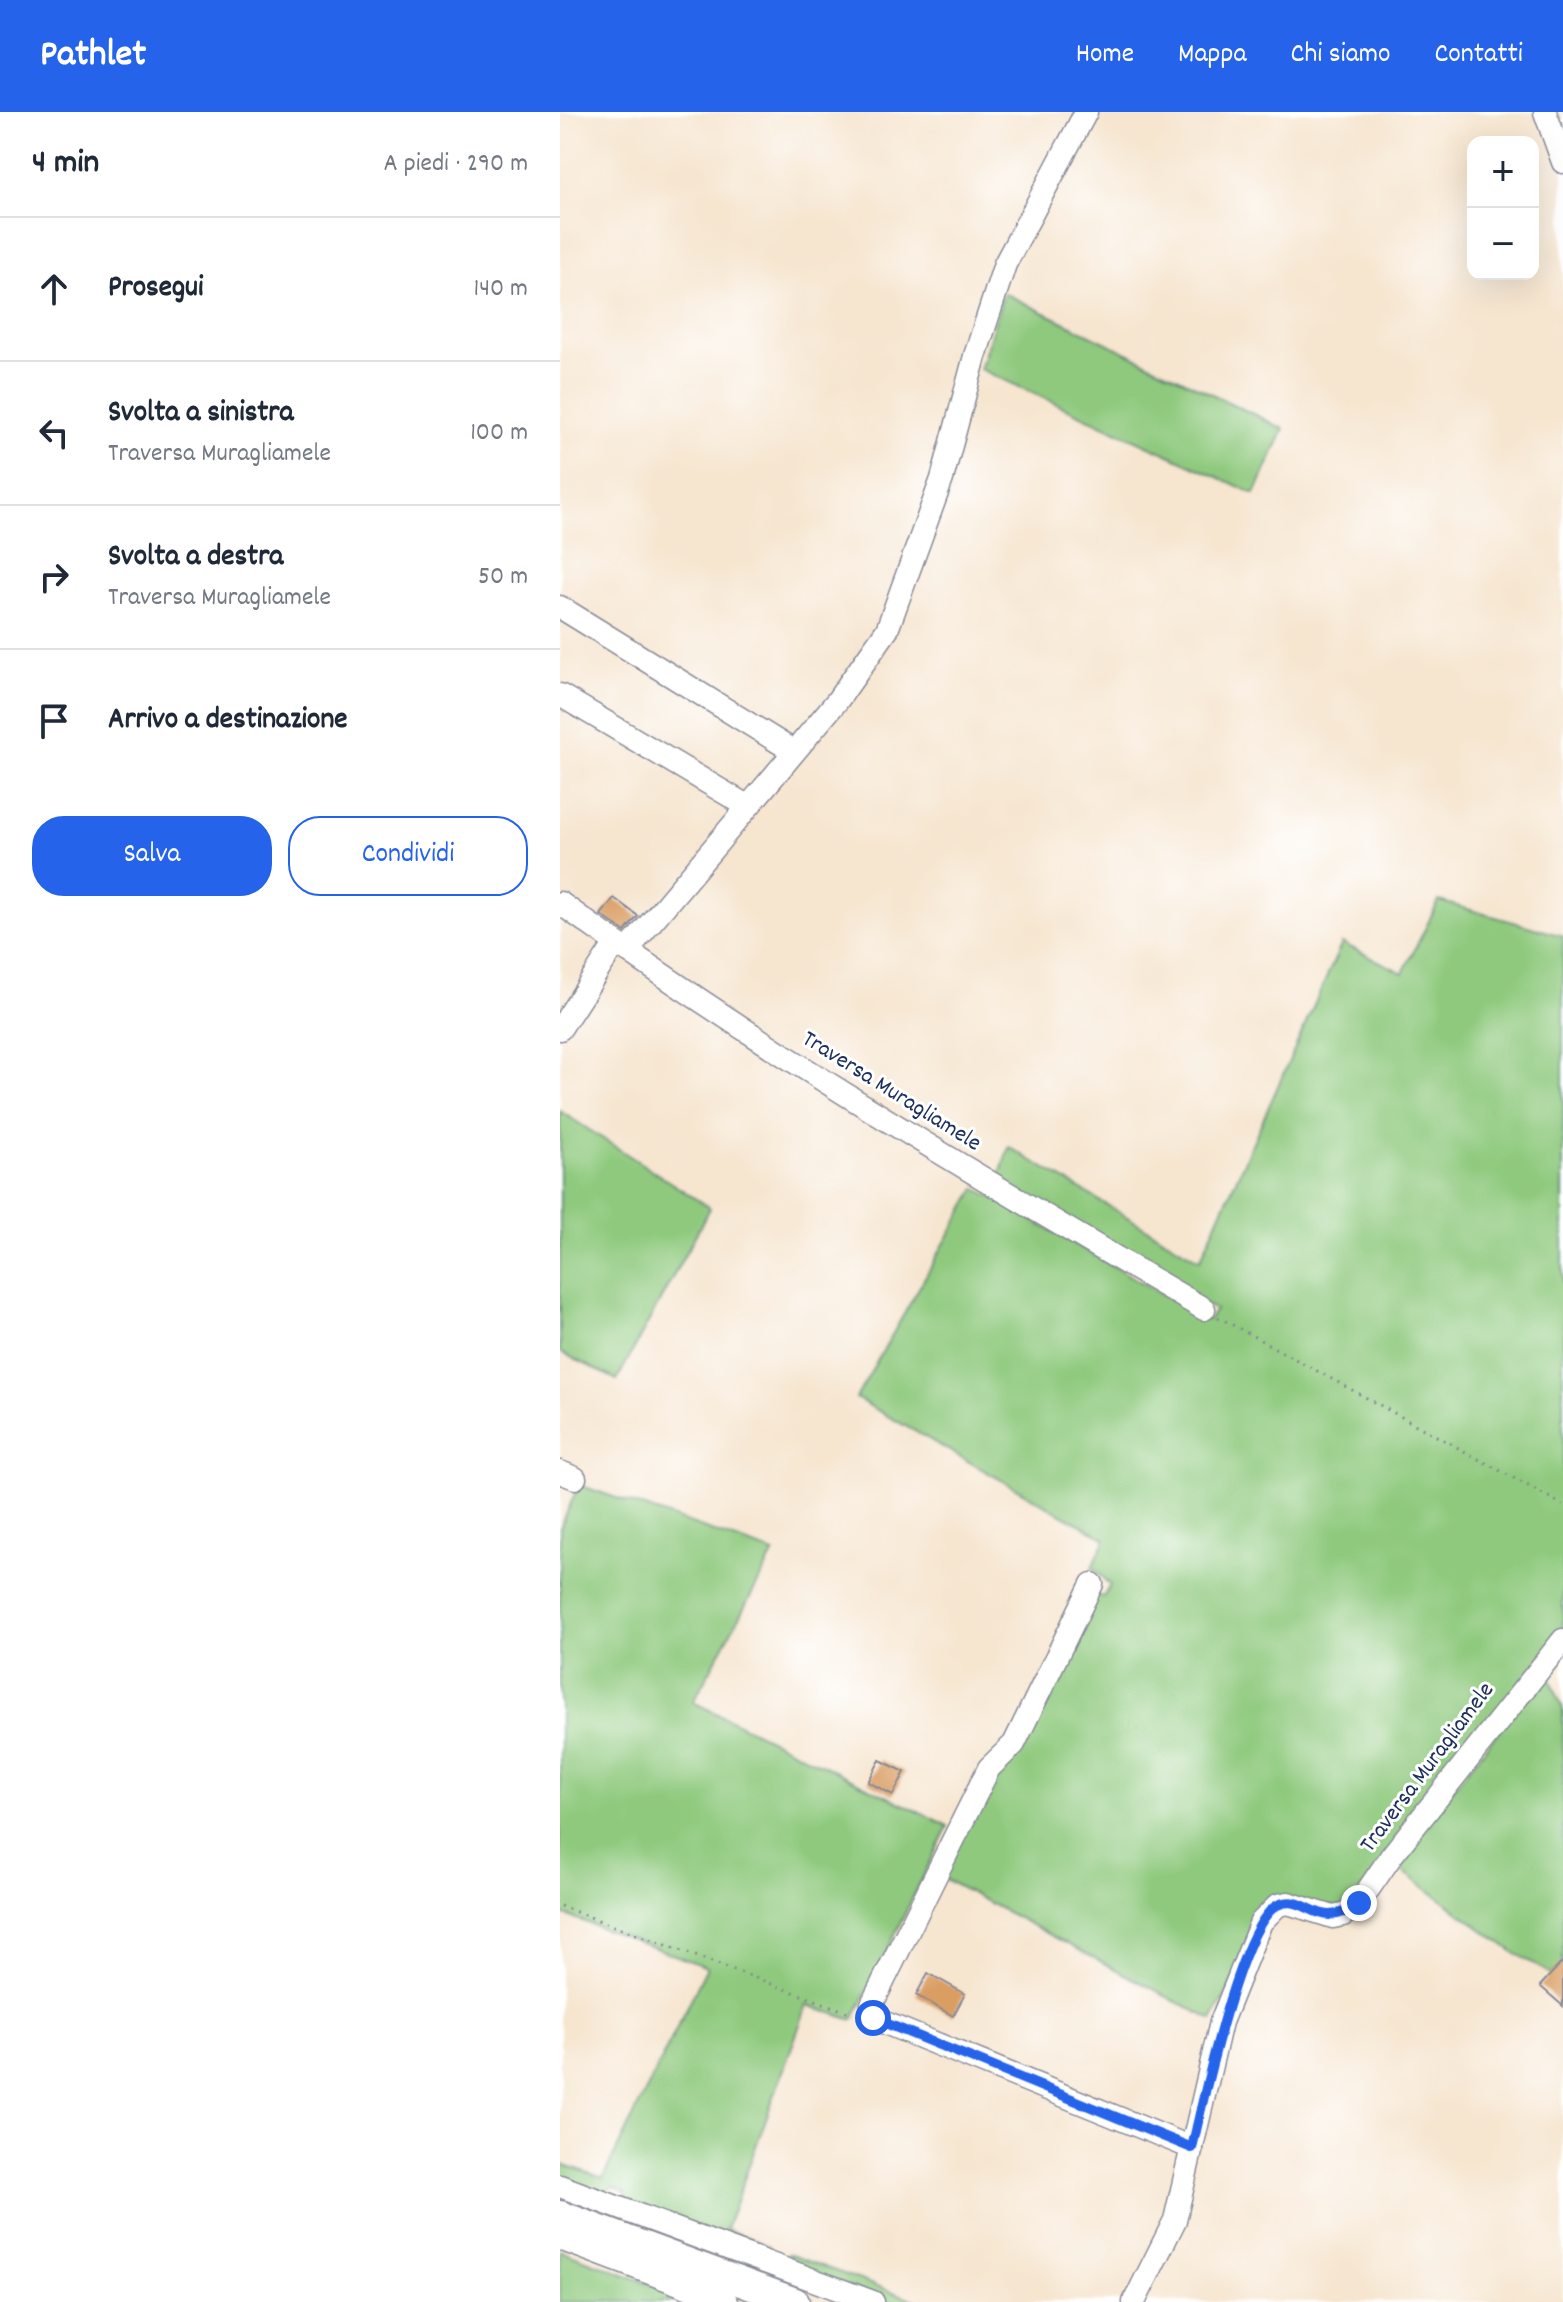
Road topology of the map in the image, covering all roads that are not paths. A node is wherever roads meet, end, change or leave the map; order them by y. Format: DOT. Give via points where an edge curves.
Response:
graph roads {
  1 [pos="1086,112"];
  2 [pos="1545,112"];
  3 [pos="1563,162"];
  4 [pos="560,607"];
  5 [pos="560,695"];
  6 [pos="793,751"];
  7 [pos="747,806"];
  8 [pos="560,903"];
  9 [pos="621,947"];
  10 [pos="560,1029"];
  11 [pos="1204,1309"];
  12 [pos="1092,1584"];
  13 [pos="1563,1640"];
  14 [pos="1192,2148"];
  15 [pos="560,2186"];
  16 [pos="560,2215"];
  17 [pos="560,2239"];
  18 [pos="727,2302"];
  19 [pos="795,2302"];
  20 [pos="873,2302"];
  21 [pos="1134,2302"];
  1 -- 6 [label="street" via="1005,264 942,479 887,630 837,701"];
  2 -- 3 [label="street"];
  4 -- 6 [label="street"];
  5 -- 7 [label="street"];
  6 -- 7 [label="street"];
  7 -- 9 [label="street"];
  8 -- 9 [label="street, Traversa Muragliamele"];
  9 -- 10 [label="street"];
  9 -- 11 [label="street, Traversa Muragliamele" via="988,1183"];
  12 -- 14 [label="street" via="1014,1744 982,1781 872,2004 873,2018"];
  13 -- 14 [label="street, Traversa Muragliamele" via="1359,1903 1333,1917 1288,1903 1278,1905 1261,1922 1221,2022"];
  14 -- 21 [label="street, Traversa Muragliamele" via="1171,2230"];
  15 -- 20 [label="street"];
  16 -- 19 [label="main road"];
  17 -- 18 [label="street"];
}
